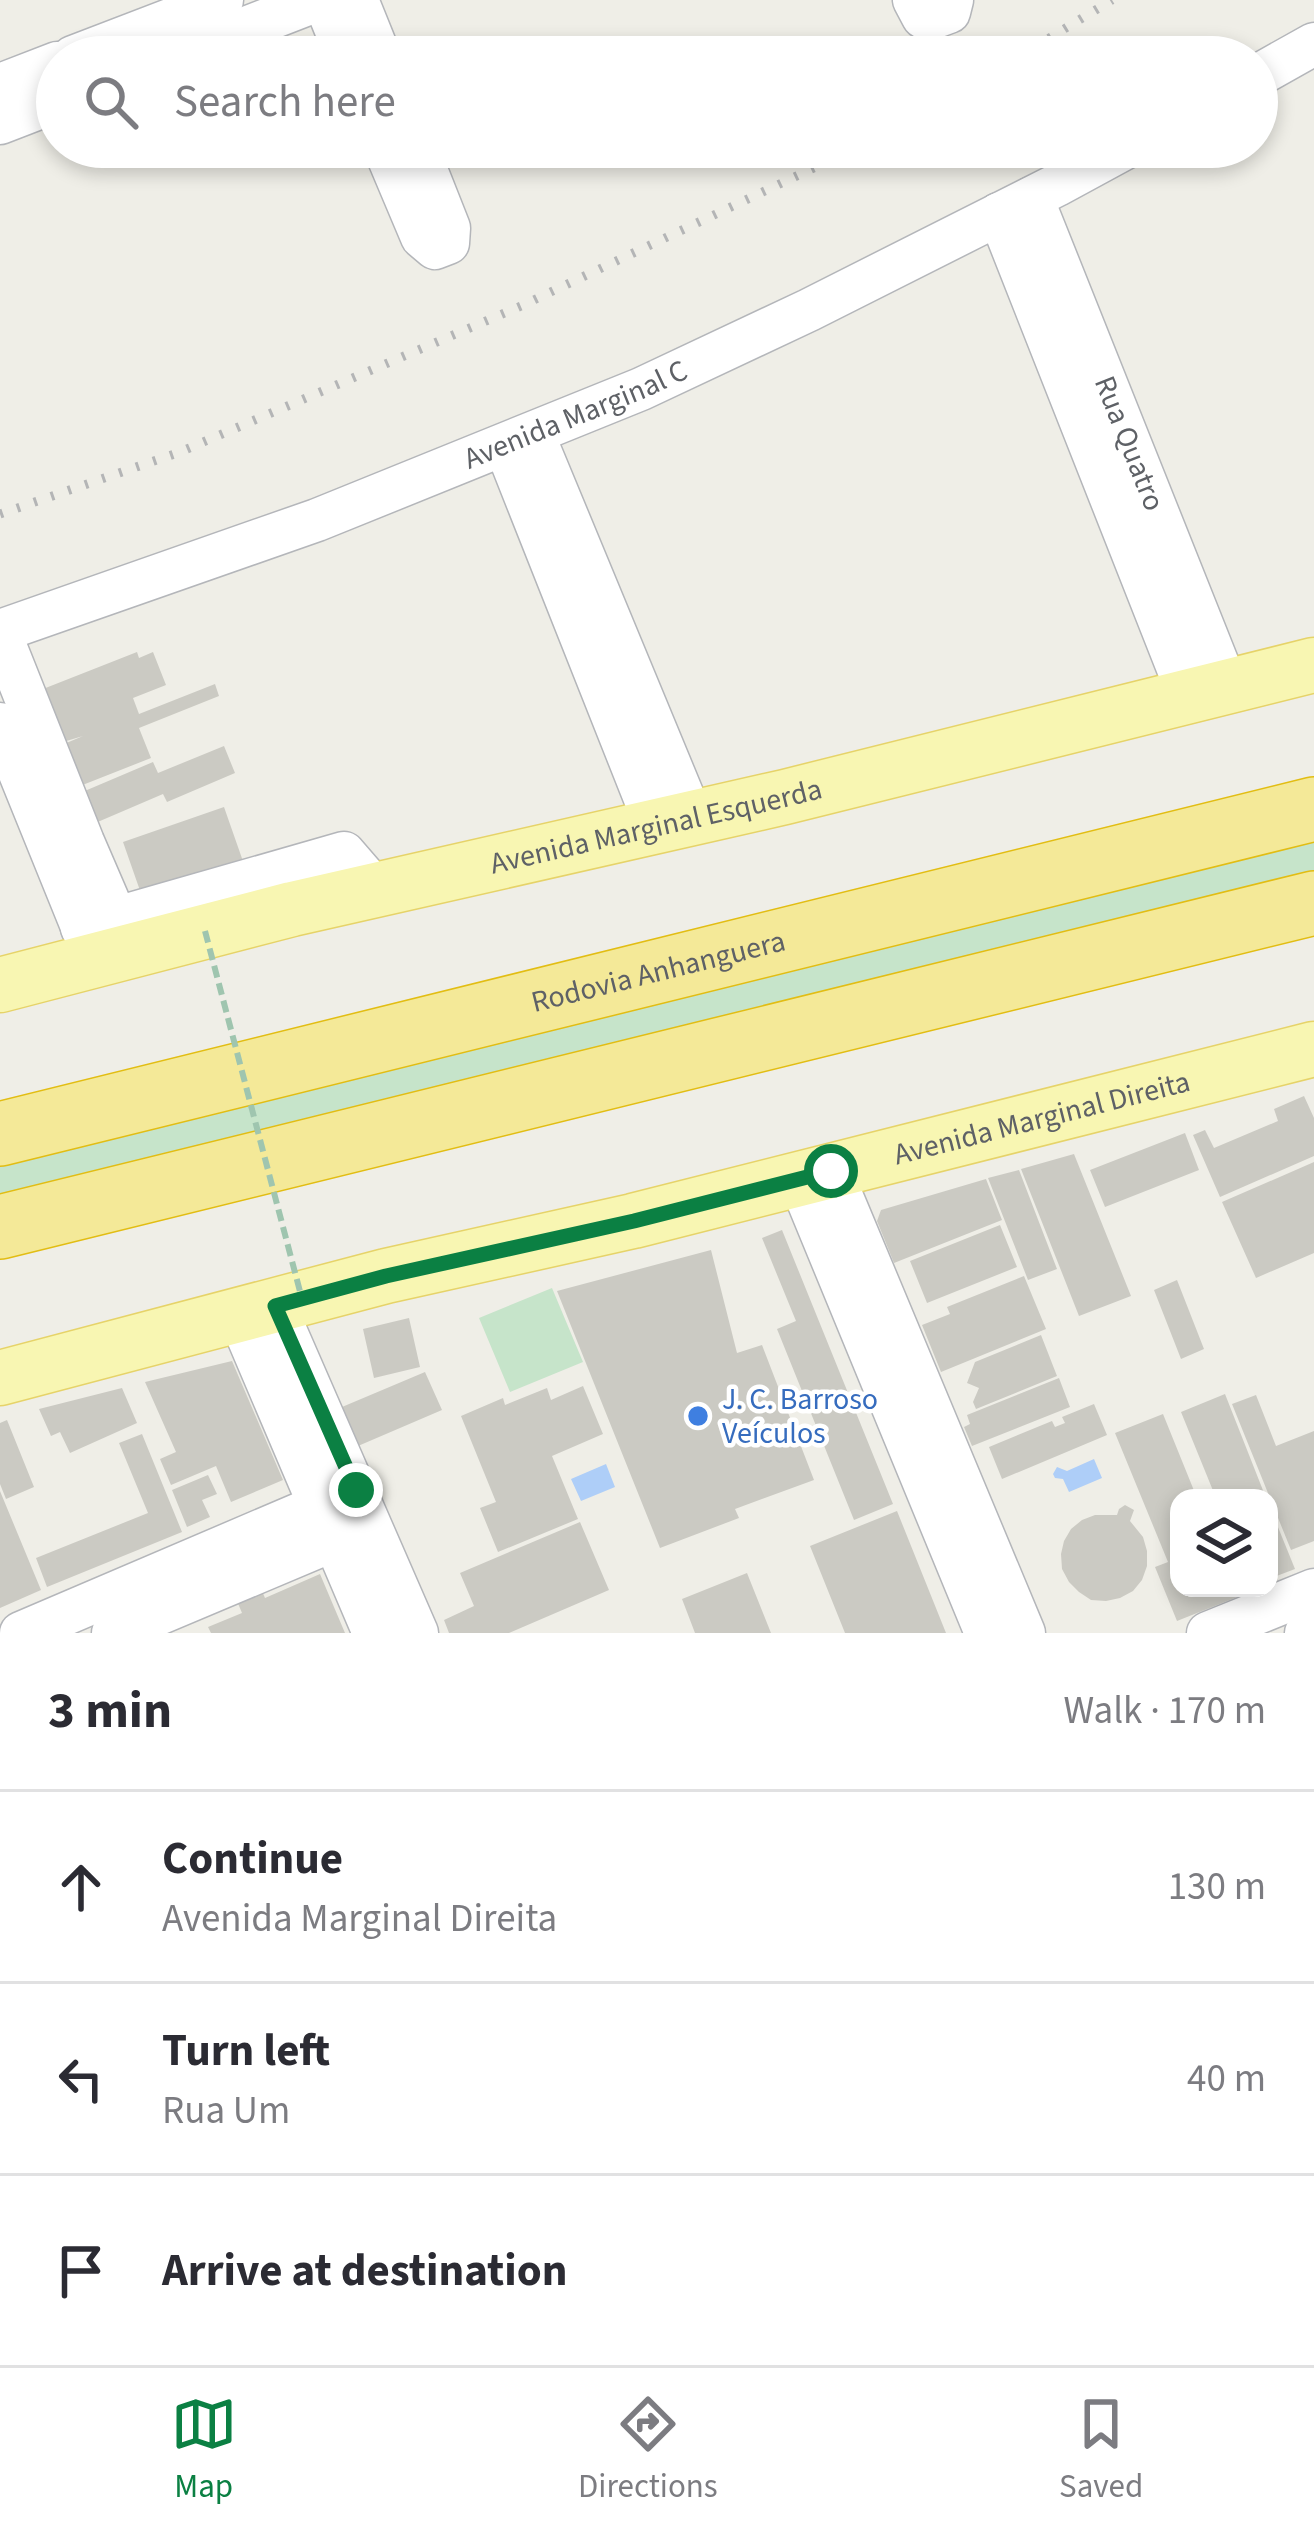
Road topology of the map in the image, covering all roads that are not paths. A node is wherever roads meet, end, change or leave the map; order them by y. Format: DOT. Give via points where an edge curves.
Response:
graph roads {
  1 [pos="222,0"];
  2 [pos="321,0"];
  3 [pos="357,0"];
  4 [pos="914,0"];
  5 [pos="952,0"];
  6 [pos="128,36"];
  7 [pos="226,36"];
  8 [pos="337,36"];
  9 [pos="372,36"];
  10 [pos="1314,44"];
  11 [pos="1278,64"];
  12 [pos="36,71"];
  13 [pos="0,85"];
  14 [pos="36,109"];
  15 [pos="0,123"];
  16 [pos="394,168"];
  17 [pos="425,168"];
  18 [pos="1087,168"];
  19 [pos="1016,206"];
  20 [pos="519,440"];
  21 [pos="0,632"];
  22 [pos="1314,665"];
  23 [pos="1208,691"];
  24 [pos="0,724"];
  25 [pos="1314,809"];
  26 [pos="674,822"];
  27 [pos="376,890"];
  28 [pos="1314,903"];
  29 [pos="106,939"];
  30 [pos="0,985"];
  31 [pos="1314,1048"];
  32 [pos="0,1134"];
  33 [pos="815,1175"];
  34 [pos="0,1227"];
  35 [pos="272,1307"];
  36 [pos="0,1378"];
  37 [pos="345,1515"];
  38 [pos="1314,1590"];
  39 [pos="1314,1630"];
  40 [pos="21,1633"];
  41 [pos="113,1633"];
  42 [pos="374,1633"];
  43 [pos="417,1633"];
  44 [pos="986,1633"];
  45 [pos="1024,1633"];
  46 [pos="1208,1633"];
  47 [pos="1306,1633"];
  1 -- 6 [label="street"];
  2 -- 7 [label="street"];
  2 -- 8 [label="street"];
  3 -- 9 [label="street"];
  4 -- 5 [label="street" via="927,19 950,11"];
  10 -- 11 [label="street"];
  12 -- 13 [label="street"];
  14 -- 15 [label="street"];
  16 -- 17 [label="street" via="422,237 435,248 448,243 449,228"];
  18 -- 19 [label="street, Avenida Marginal C"];
  19 -- 20 [label="street, Avenida Marginal C"];
  19 -- 23 [label="street, Rua Quatro"];
  20 -- 21 [label="street, Avenida Marginal C"];
  20 -- 26 [label="street"];
  21 -- 29 [label="street" via="83,842"];
  22 -- 23 [label="main road, Avenida Marginal Esquerda"];
  23 -- 26 [label="main road, Avenida Marginal Esquerda"];
  24 -- 29 [label="street"];
  25 -- 32 [label="highway, Rodovia Anhanguera"];
  26 -- 27 [label="main road, Avenida Marginal Esquerda"];
  27 -- 29 [label="main road, Avenida Marginal Esquerda" via="205,932"];
  27 -- 29 [label="street" via="344,853"];
  28 -- 34 [label="highway"];
  29 -- 30 [label="main road, Avenida Marginal Esquerda"];
  31 -- 33 [label="main road, Avenida Marginal Direita"];
  33 -- 35 [label="main road, Avenida Marginal Direita"];
  33 -- 44 [label="street"];
  33 -- 45 [label="street"];
  35 -- 36 [label="main road, Avenida Marginal Direita"];
  35 -- 37 [label="street"];
  37 -- 40 [label="street"];
  37 -- 41 [label="street"];
  37 -- 42 [label="street"];
  37 -- 43 [label="street"];
  38 -- 46 [label="street"];
  39 -- 47 [label="street"];
}
